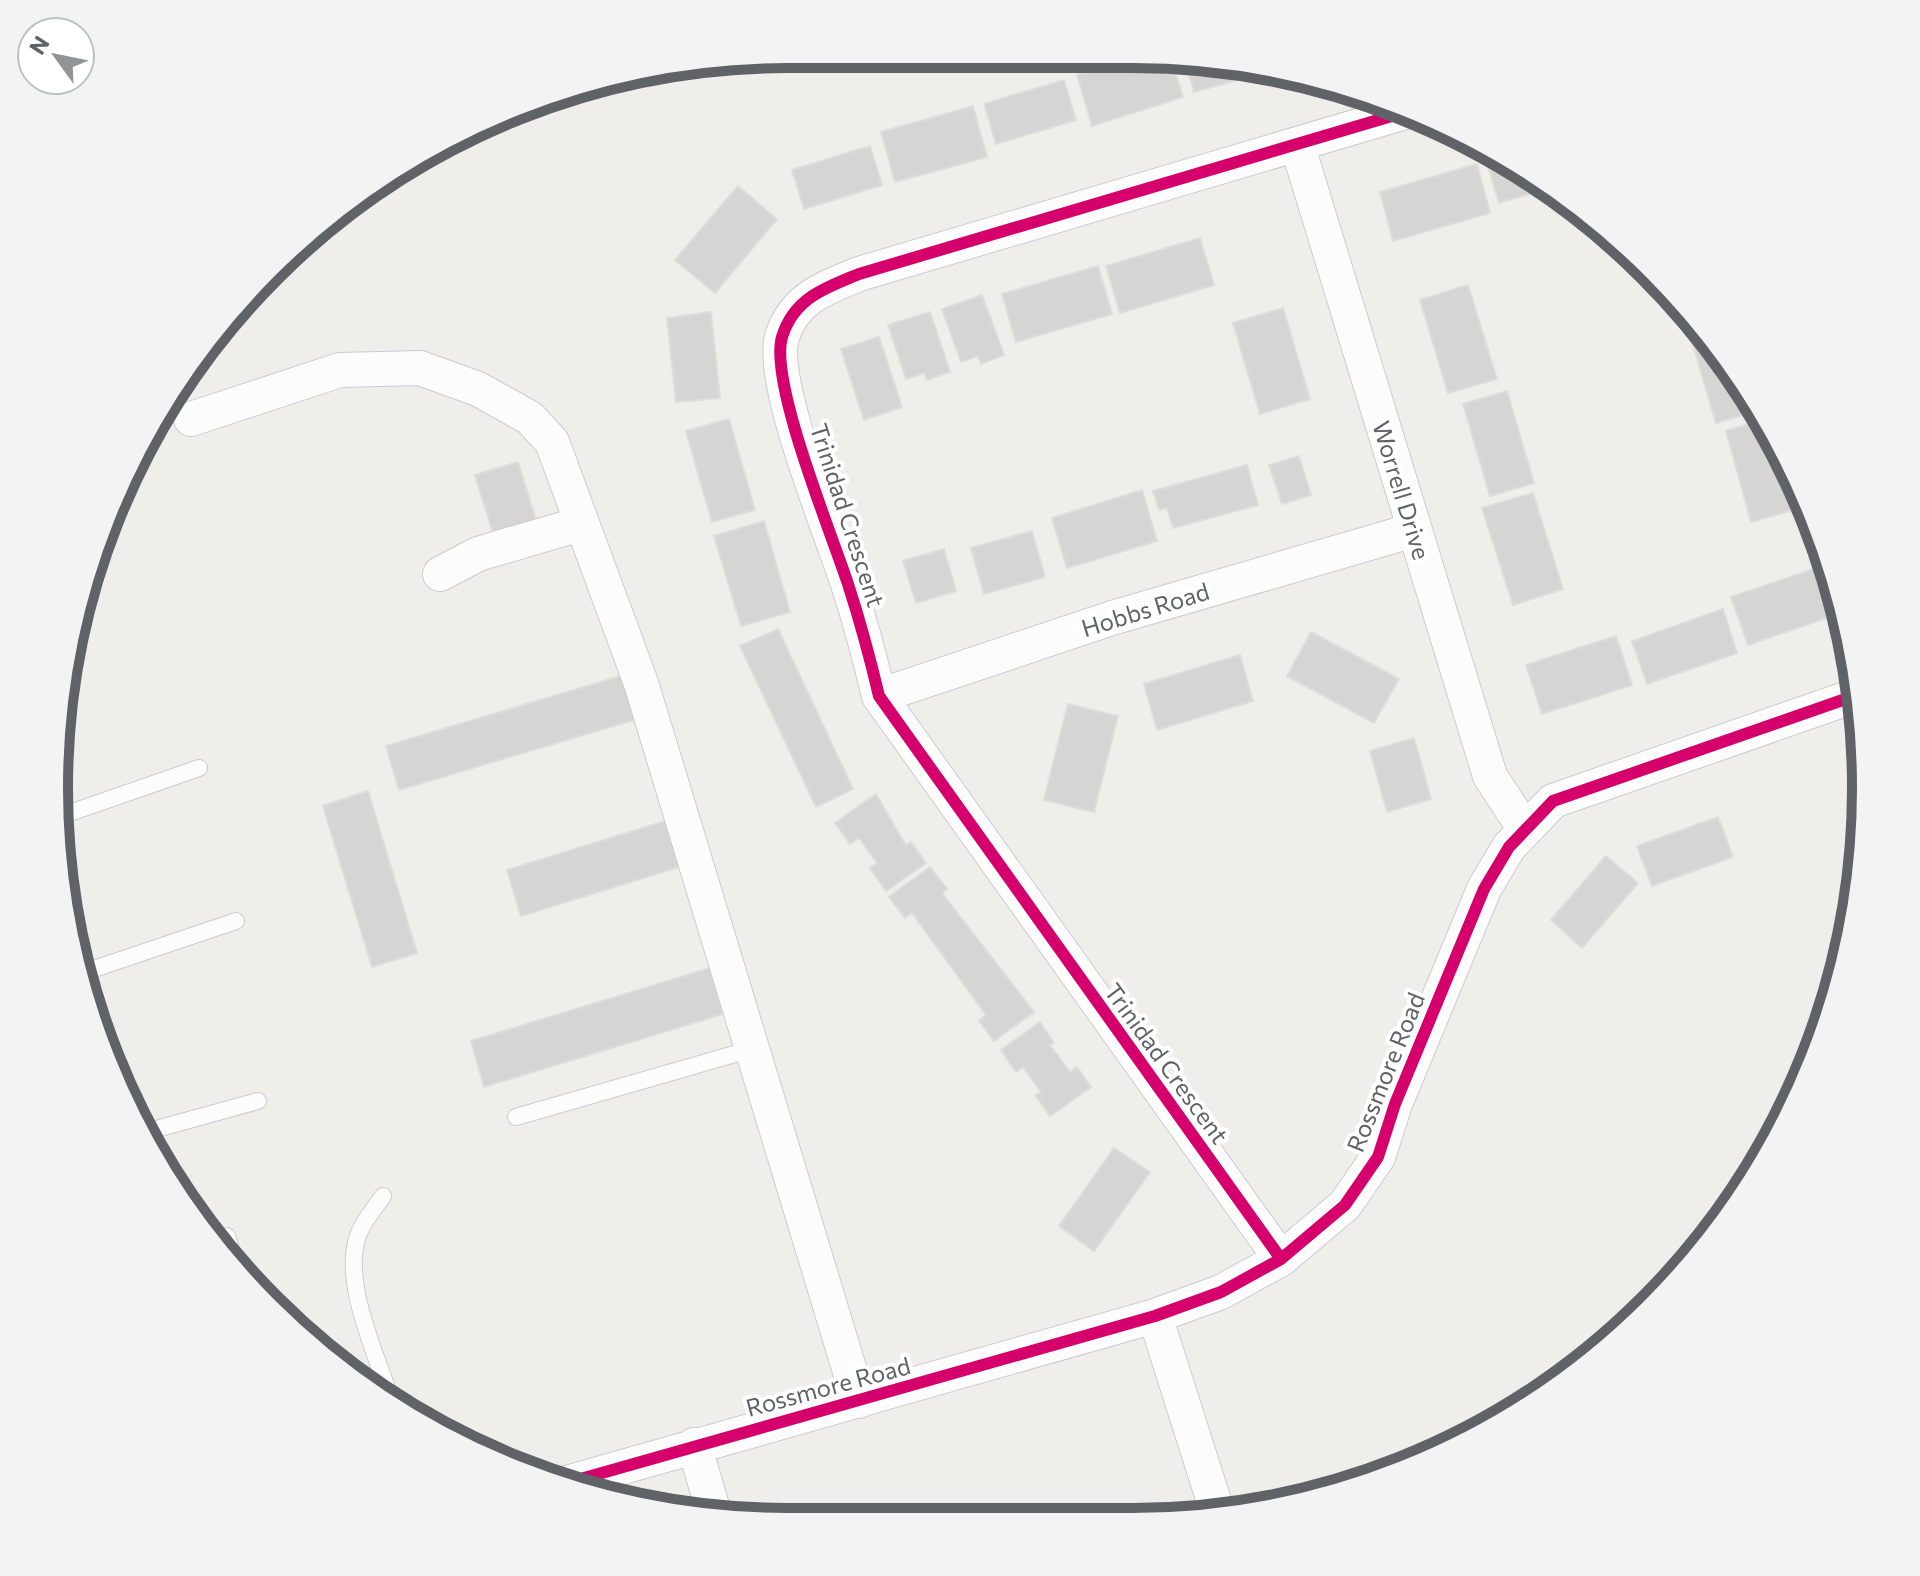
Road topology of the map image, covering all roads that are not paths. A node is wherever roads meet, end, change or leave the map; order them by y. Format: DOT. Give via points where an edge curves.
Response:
graph roads {
  1 [pos="1390,116"];
  2 [pos="1297,144"];
  3 [pos="191,419"];
  4 [pos="580,524"];
  5 [pos="1414,530"];
  6 [pos="440,574"];
  7 [pos="879,696"];
  8 [pos="1846,699"];
  9 [pos="199,768"];
  10 [pos="69,813"];
  11 [pos="1524,828"];
  12 [pos="236,921"];
  13 [pos="92,970"];
  14 [pos="752,1049"];
  15 [pos="258,1101"];
  16 [pos="516,1117"];
  17 [pos="154,1130"];
  18 [pos="383,1196"];
  19 [pos="227,1236"];
  20 [pos="228,1240"];
  21 [pos="1281,1259"];
  22 [pos="1155,1316"];
  23 [pos="387,1386"];
  24 [pos="859,1401"];
  25 [pos="694,1445"];
  26 [pos="584,1478"];
  27 [pos="711,1503"];
  28 [pos="1214,1503"];
  1 -- 2 [label="street, Trinidad Crescent"];
  2 -- 5 [label="street, Worrell Drive"];
  2 -- 7 [label="street, Trinidad Crescent" via="859,274 813,292 800,305 782,337 783,390 849,587"];
  3 -- 4 [label="street" via="340,370 420,368 478,389 530,418 552,442"];
  4 -- 6 [label="street" via="478,554"];
  4 -- 14 [label="street" via="641,683"];
  5 -- 7 [label="street, Hobbs Road" via="1112,618"];
  5 -- 11 [label="street, Worrell Drive" via="1490,776"];
  7 -- 21 [label="street, Trinidad Crescent"];
  8 -- 11 [label="street, Rossmore Road" via="1553,801"];
  9 -- 10 [label="lane"];
  11 -- 21 [label="street, Rossmore Road" via="1484,889 1378,1157 1345,1205"];
  12 -- 13 [label="lane"];
  14 -- 16 [label="lane"];
  14 -- 24 [label="street"];
  15 -- 17 [label="lane"];
  18 -- 23 [label="lane" via="359,1232 353,1259 357,1294"];
  19 -- 20 [label="lane"];
  21 -- 22 [label="street, Rossmore Road" via="1257,1276"];
  22 -- 24 [label="street, Rossmore Road"];
  22 -- 28 [label="street"];
  24 -- 25 [label="street, Rossmore Road"];
  25 -- 26 [label="street, Rossmore Road"];
  25 -- 27 [label="street"];
}
